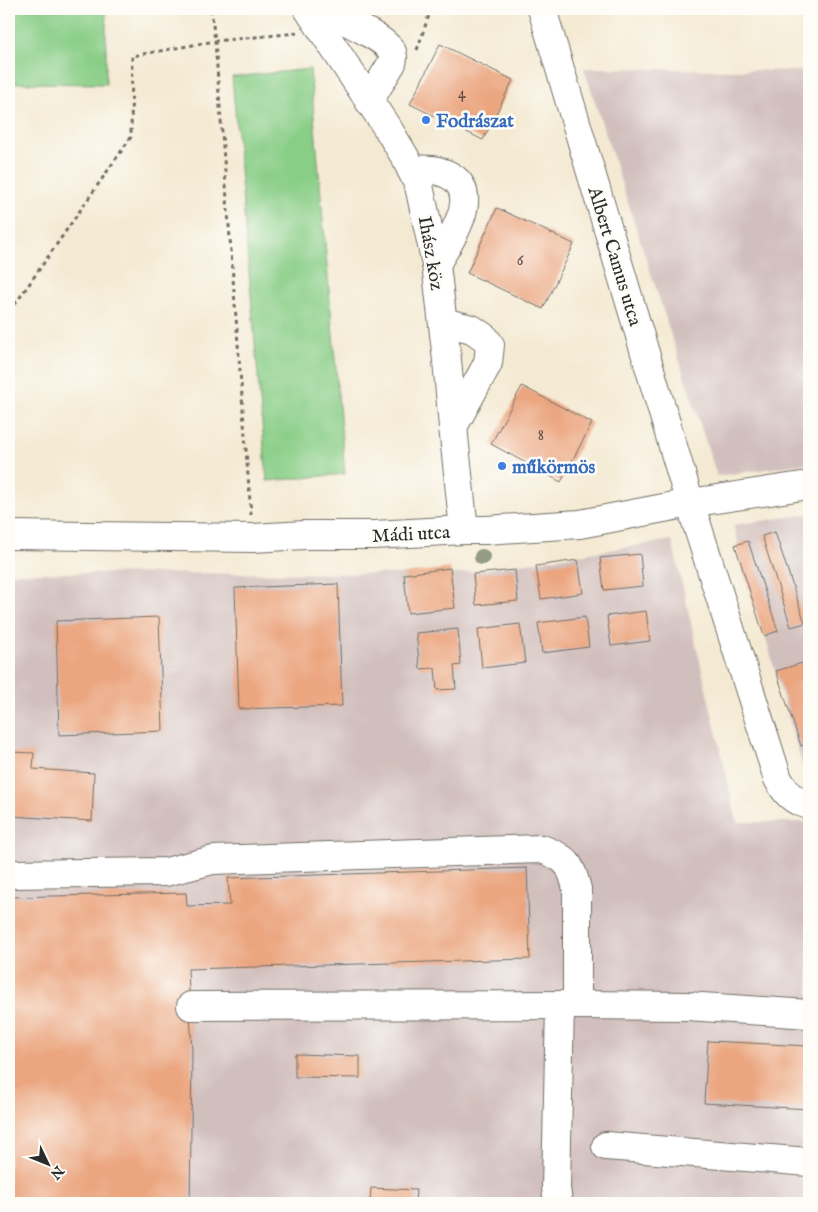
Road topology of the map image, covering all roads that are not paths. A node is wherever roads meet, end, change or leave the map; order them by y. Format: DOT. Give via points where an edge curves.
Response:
graph roads {
  1 [pos="542,9"];
  2 [pos="317,16"];
  3 [pos="369,101"];
  4 [pos="411,169"];
  5 [pos="436,264"];
  6 [pos="443,322"];
  7 [pos="453,427"];
  8 [pos="809,485"];
  9 [pos="690,502"];
  10 [pos="464,530"];
  11 [pos="9,535"];
  12 [pos="804,804"];
  13 [pos="9,874"];
  14 [pos="568,1005"];
  15 [pos="192,1006"];
  16 [pos="809,1014"];
  17 [pos="606,1146"];
  18 [pos="809,1162"];
  19 [pos="558,1203"];
  1 -- 9 [label="street, Albert Camus utca"];
  2 -- 3 [label="street, Ihász köz"];
  2 -- 3 [label="street" via="378,38 392,52 392,63"];
  3 -- 4 [label="street, Ihász köz"];
  4 -- 5 [label="street, Ihász köz" via="419,186"];
  4 -- 5 [label="street" via="448,175 458,183 465,197 458,225"];
  5 -- 6 [label="street, Ihász köz"];
  6 -- 7 [label="street, Ihász köz"];
  6 -- 7 [label="street" via="472,329 490,345 488,363"];
  7 -- 10 [label="street, Ihász köz"];
  8 -- 9 [label="street, Mádi utca"];
  9 -- 10 [label="street, Mádi utca" via="580,524"];
  9 -- 12 [label="street, Albert Camus utca" via="778,779 787,795"];
  10 -- 11 [label="street, Mádi utca" via="374,536 253,538"];
  13 -- 14 [label="street" via="166,872 213,860 542,849 568,862 577,889"];
  14 -- 15 [label="street"];
  14 -- 16 [label="street" via="687,1006"];
  14 -- 19 [label="street" via="556,1188"];
  17 -- 18 [label="street"];
}
